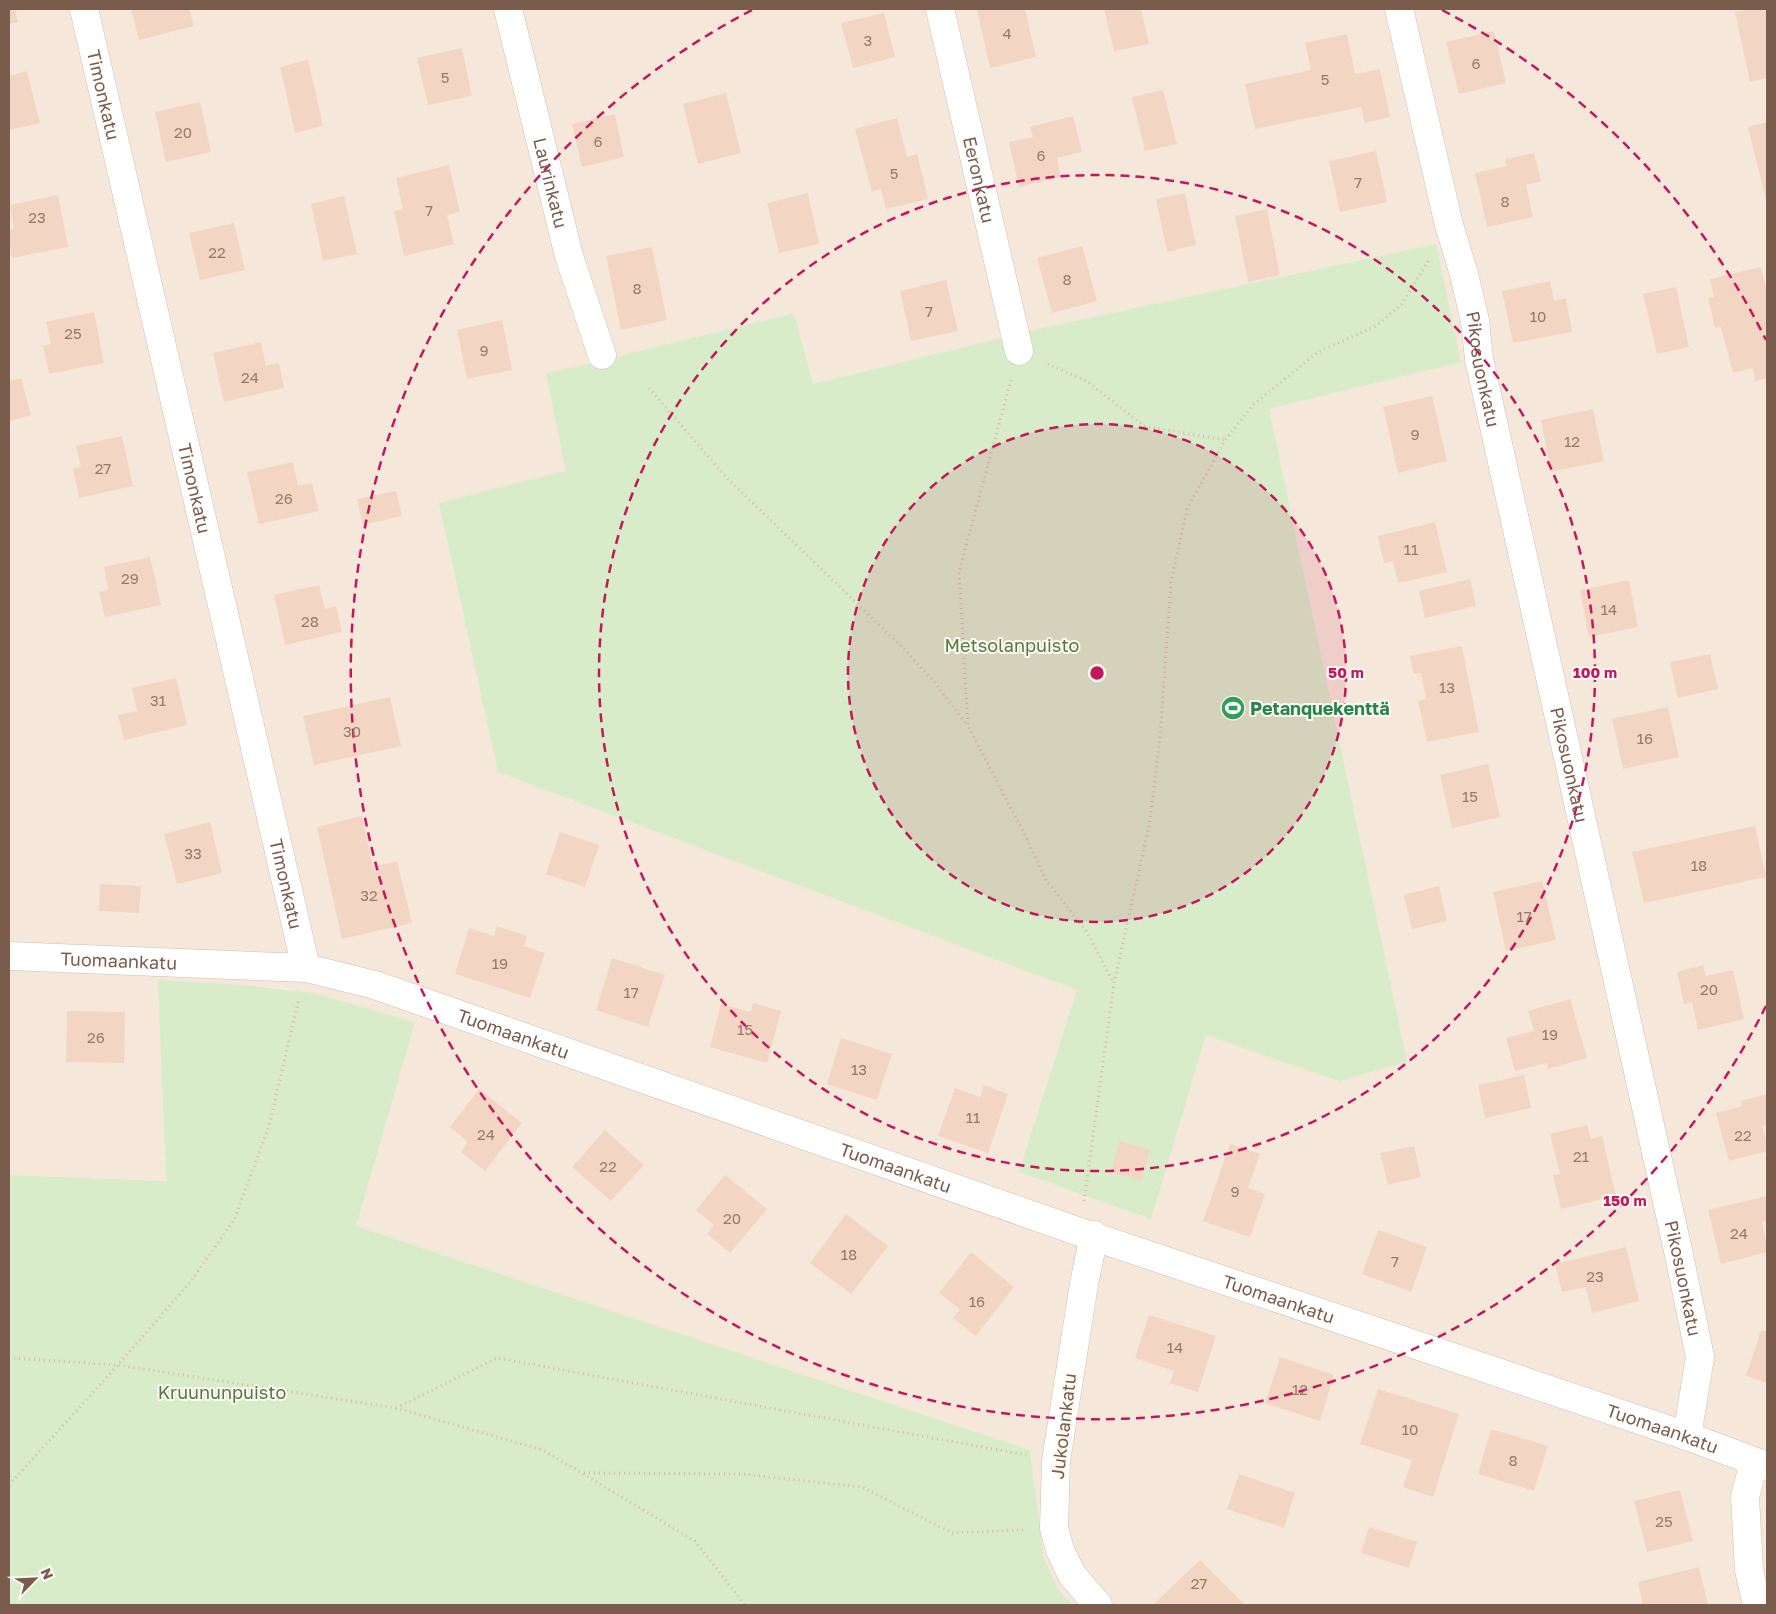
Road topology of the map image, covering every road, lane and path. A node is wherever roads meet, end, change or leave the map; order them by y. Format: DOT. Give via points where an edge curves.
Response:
graph roads {
  1 [pos="84,9"];
  2 [pos="508,9"];
  3 [pos="940,9"];
  4 [pos="1399,9"];
  5 [pos="1449,225"];
  6 [pos="1019,351"];
  7 [pos="602,355"];
  8 [pos="649,388"];
  9 [pos="1225,440"];
  10 [pos="968,726"];
  11 [pos="9,956"];
  12 [pos="306,968"];
  13 [pos="1114,983"];
  14 [pos="1087,1233"];
  15 [pos="9,1358"];
  16 [pos="118,1364"];
  17 [pos="396,1408"];
  18 [pos="1687,1436"];
  19 [pos="1056,1460"];
  20 [pos="1760,1464"];
  21 [pos="582,1473"];
  22 [pos="9,1484"];
  23 [pos="1054,1528"];
  24 [pos="745,1605"];
  25 [pos="1098,1605"];
  26 [pos="1757,1605"];
  1 -- 12 [label="street, Timonkatu"];
  2 -- 7 [label="street, Laurinkatu" via="569,256"];
  3 -- 6 [label="street, Eeronkatu"];
  4 -- 5 [label="street, Pikosuonkatu"];
  5 -- 9 [label="path" via="1402,304 1376,326 1318,352 1253,405"];
  5 -- 18 [label="street, Pikosuonkatu" via="1475,321 1478,359 1700,1357"];
  6 -- 9 [label="path" via="1088,382 1144,426"];
  6 -- 10 [label="path" via="959,572"];
  8 -- 10 [label="path" via="726,477 904,649"];
  9 -- 13 [label="path" via="1187,509 1171,582 1160,737 1150,821"];
  10 -- 13 [label="path" via="1046,880 1087,932"];
  11 -- 12 [label="street, Tuomaankatu"];
  12 -- 14 [label="street, Tuomaankatu" via="376,985"];
  12 -- 16 [label="path" via="269,1126 234,1220 191,1281"];
  13 -- 14 [label="path"];
  14 -- 18 [label="street, Tuomaankatu"];
  14 -- 19 [label="street, Jukolankatu" via="1084,1284"];
  15 -- 16 [label="path"];
  16 -- 17 [label="path"];
  16 -- 22 [label="path"];
  17 -- 19 [label="path" via="496,1358"];
  17 -- 21 [label="path" via="543,1450"];
  18 -- 20 [label="street, Tuomaankatu"];
  19 -- 23 [label="street, Jukolankatu"];
  20 -- 26 [label="street" via="1745,1497 1749,1570"];
  21 -- 23 [label="path" via="742,1474 862,1487 952,1532"];
  21 -- 24 [label="path" via="695,1541"];
  23 -- 25 [label="street, Jukolankatu" via="1072,1575"];
}
